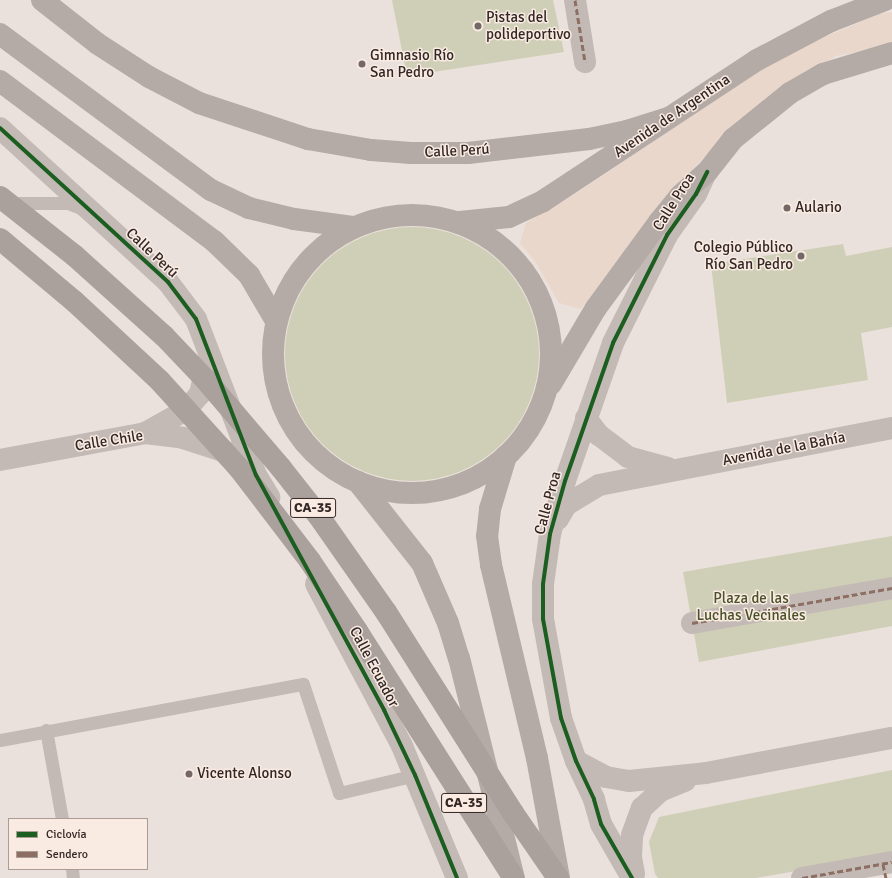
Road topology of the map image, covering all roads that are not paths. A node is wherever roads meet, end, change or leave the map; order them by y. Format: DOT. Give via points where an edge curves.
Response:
graph roads {
  1 [pos="42,0"];
  2 [pos="575,0"];
  3 [pos="885,0"];
  4 [pos="0,34"];
  5 [pos="892,53"];
  6 [pos="585,62"];
  7 [pos="0,80"];
  8 [pos="668,118"];
  9 [pos="0,128"];
  10 [pos="707,172"];
  11 [pos="0,197"];
  12 [pos="0,204"];
  13 [pos="92,212"];
  14 [pos="457,222"];
  15 [pos="354,227"];
  16 [pos="0,239"];
  17 [pos="276,320"];
  18 [pos="209,352"];
  19 [pos="546,394"];
  20 [pos="586,418"];
  21 [pos="892,428"];
  22 [pos="145,433"];
  23 [pos="506,456"];
  24 [pos="0,460"];
  25 [pos="675,470"];
  26 [pos="256,475"];
  27 [pos="358,482"];
  28 [pos="550,534"];
  29 [pos="892,588"];
  30 [pos="692,622"];
  31 [pos="46,730"];
  32 [pos="892,738"];
  33 [pos="0,740"];
  34 [pos="576,761"];
  35 [pos="706,773"];
  36 [pos="415,775"];
  37 [pos="629,781"];
  38 [pos="62,818"];
  39 [pos="601,824"];
  40 [pos="887,868"];
  41 [pos="810,877"];
  42 [pos="457,878"];
  43 [pos="514,878"];
  44 [pos="559,878"];
  45 [pos="633,878"];
  1 -- 8 [label="main road, Calle Perú" via="98,44 169,88 241,118 308,139 391,152 468,153 589,139 627,131"];
  2 -- 6 [label="street"];
  3 -- 8 [label="main road, Avenida de Argentina" via="831,21 793,40 734,74"];
  4 -- 15 [label="main road" via="211,190 249,208 294,219"];
  5 -- 10 [label="main road" via="823,74 790,93 733,139"];
  7 -- 17 [label="main road" via="214,241 249,275"];
  8 -- 14 [label="main road, Avenida de Argentina" via="543,202 509,217"];
  9 -- 13 [label="street, Calle Perú"];
  10 -- 19 [label="main road" via="680,196 596,308"];
  10 -- 20 [label="street, Calle Proa" via="643,279 613,343"];
  11 -- 44 [label="highway, CA-35" via="75,256 164,336 205,379 281,468 318,514 386,612 513,814"];
  12 -- 13 [label="lane" via="68,203"];
  13 -- 18 [label="street, Calle Perú" via="168,282 196,319"];
  14 -- 15 [label="main road" via="422,215 405,215 387,217"];
  14 -- 19 [label="main road" via="484,235 503,249 519,265 536,290 550,334 551,364"];
  15 -- 17 [label="main road" via="327,243 304,265 287,291"];
  16 -- 43 [label="highway, CA-35" via="74,301 154,376 239,468 310,561 357,631"];
  17 -- 27 [label="main road" via="272,359 276,385 284,410 297,433 314,453 334,470"];
  18 -- 22 [label="street" via="200,394 186,410"];
  18 -- 26 [label="street, Calle Perú"];
  19 -- 23 [label="main road" via="530,428"];
  20 -- 25 [label="street" via="599,435 628,457"];
  20 -- 28 [label="street, Calle Proa"];
  21 -- 25 [label="street, Avenida de la Bahía"];
  22 -- 24 [label="street, Calle Chile"];
  22 -- 26 [label="street, Calle Chile" via="183,438 225,450"];
  23 -- 27 [label="main road" via="473,478 436,491 388,491"];
  23 -- 44 [label="main road" via="490,509 487,536 491,565 537,758"];
  25 -- 28 [label="street, Calle Proa" via="599,485 584,492 566,505"];
  26 -- 36 [label="street, Calle Ecuador" via="402,746"];
  27 -- 43 [label="main road" via="422,563 448,623"];
  28 -- 34 [label="street, Calle Proa" via="543,584 543,619 561,718"];
  29 -- 30 [label="street"];
  31 -- 33 [label="lane"];
  31 -- 36 [label="lane" via="303,684 339,793"];
  31 -- 38 [label="lane"];
  32 -- 35 [label="street"];
  34 -- 37 [label="street" via="606,777"];
  34 -- 39 [label="street, Calle Proa" via="594,799"];
  35 -- 37 [label="street"];
  35 -- 45 [label="street" via="660,791 642,808 632,835"];
  36 -- 42 [label="street, Calle Ecuador"];
  37 -- 39 [label="street" via="604,801"];
  39 -- 45 [label="street, Calle Proa"];
  40 -- 41 [label="street"];
}
